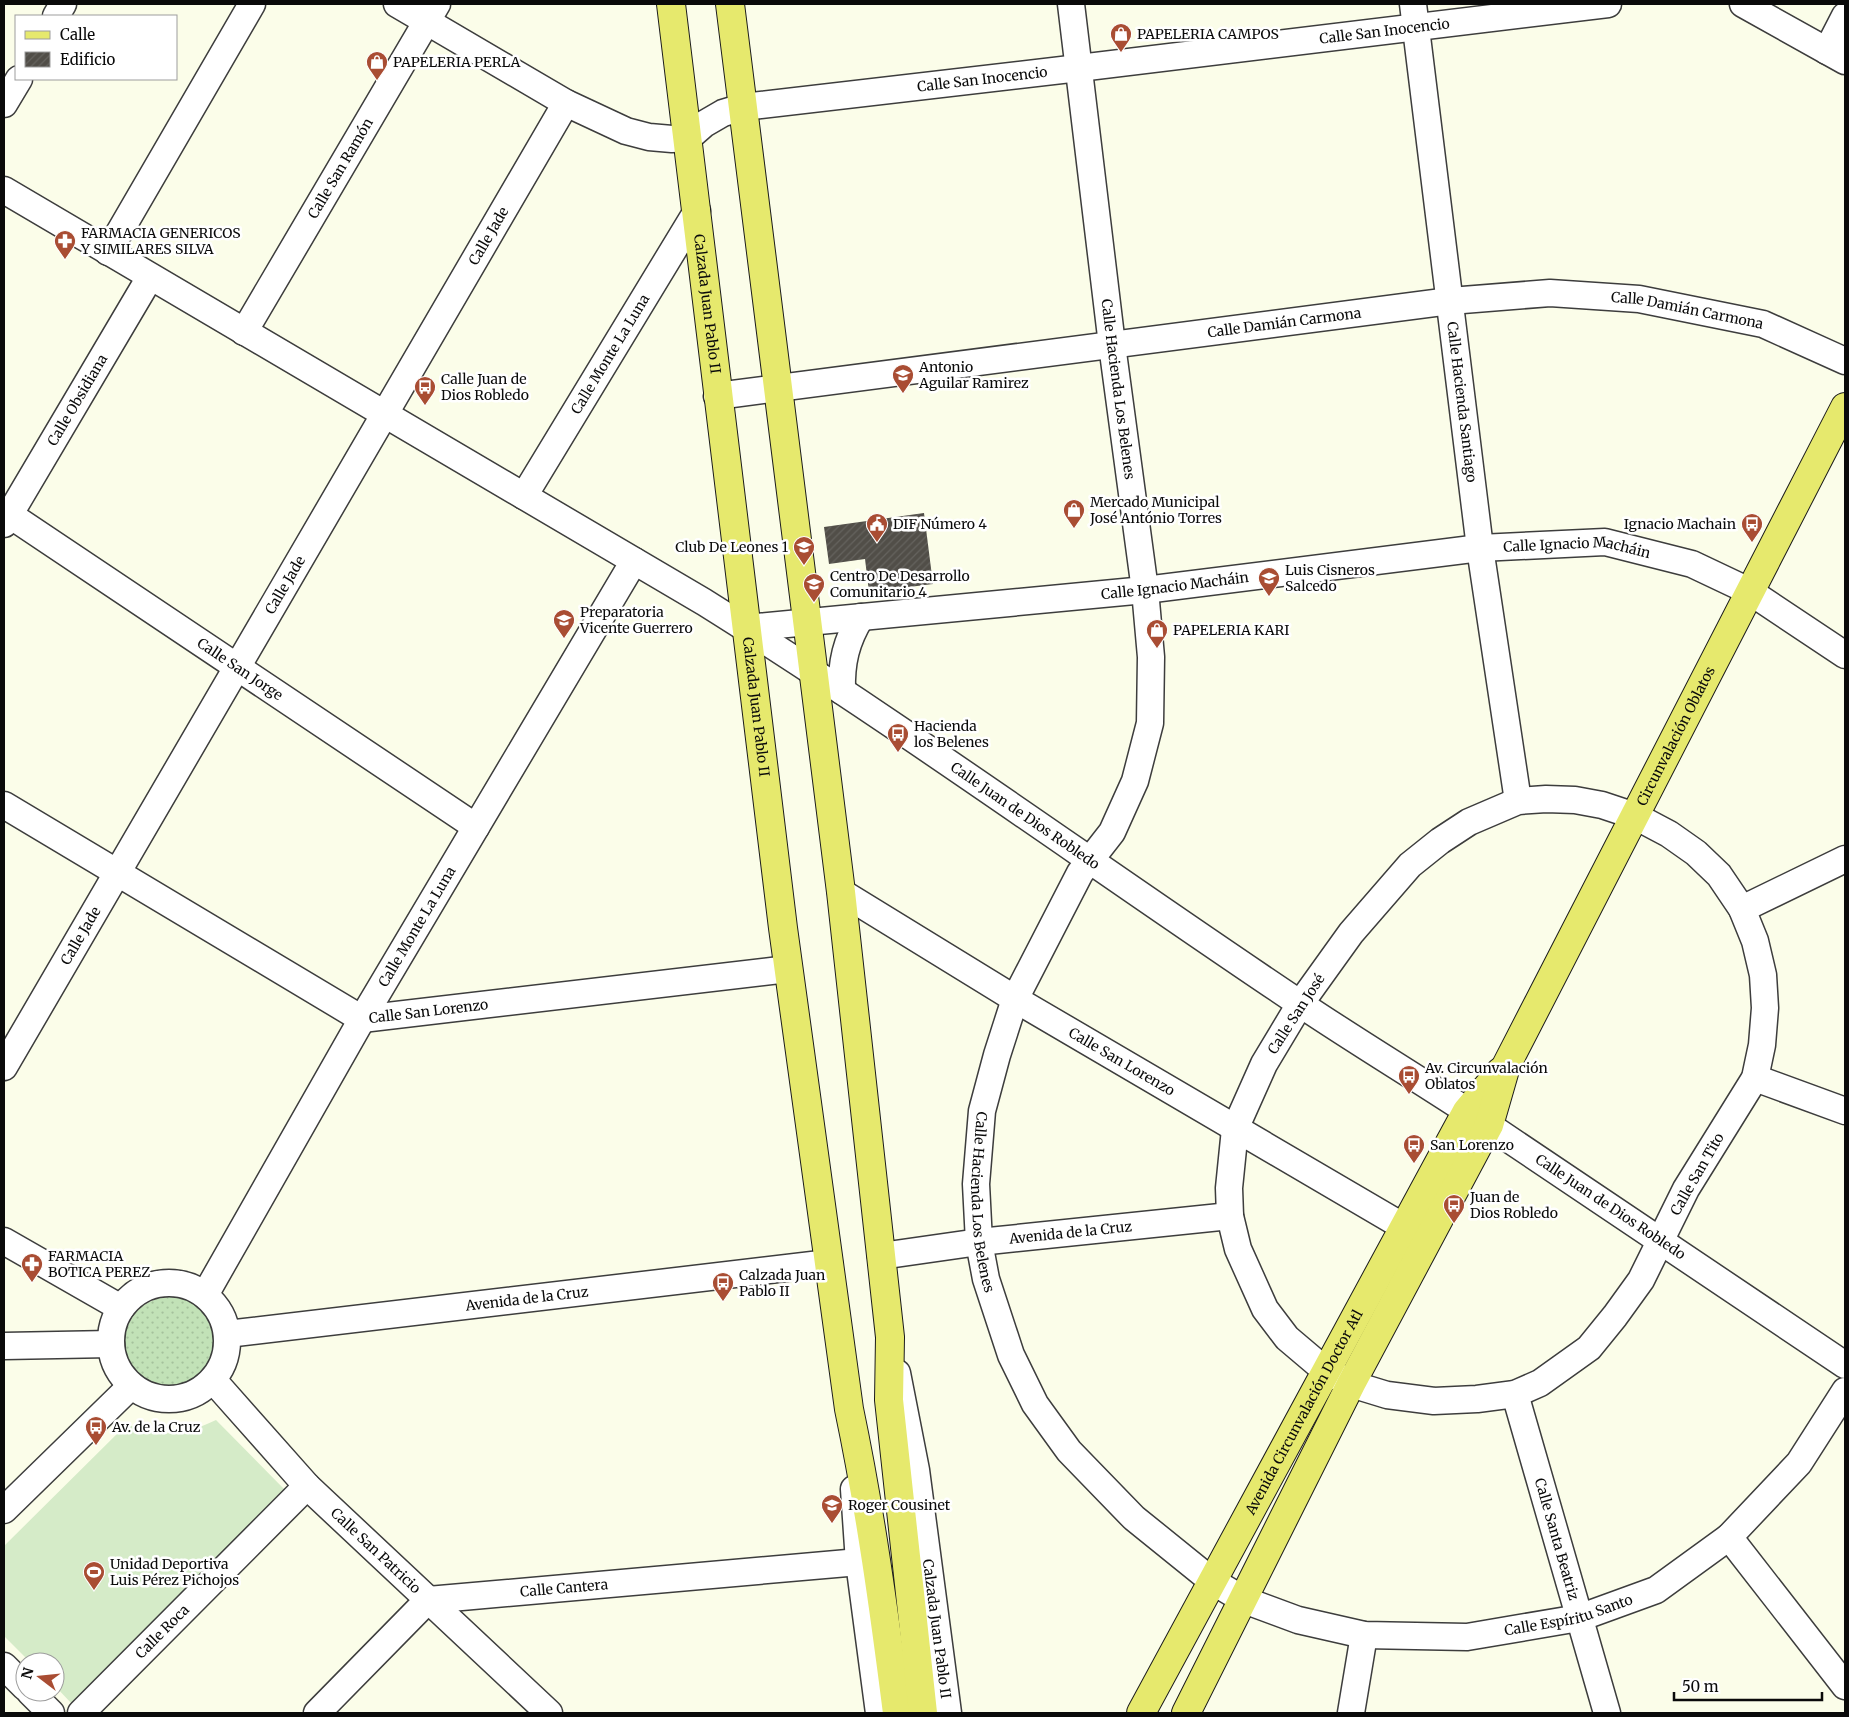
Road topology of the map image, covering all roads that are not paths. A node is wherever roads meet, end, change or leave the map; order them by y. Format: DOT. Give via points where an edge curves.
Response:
graph roads {
  1 [pos="63,4"];
  2 [pos="252,4"];
  3 [pos="397,4"];
  4 [pos="671,4"];
  5 [pos="730,4"];
  6 [pos="1072,4"];
  7 [pos="1608,4"];
  8 [pos="1743,4"];
  9 [pos="432,12"];
  10 [pos="57,15"];
  11 [pos="1414,15"];
  12 [pos="1845,16"];
  13 [pos="1836,56"];
  14 [pos="1079,68"];
  15 [pos="18,80"];
  16 [pos="566,103"];
  17 [pos="4,104"];
  18 [pos="743,107"];
  19 [pos="688,138"];
  20 [pos="4,190"];
  21 [pos="697,211"];
  22 [pos="108,252"];
  23 [pos="150,276"];
  24 [pos="1450,302"];
  25 [pos="244,332"];
  26 [pos="1112,345"];
  27 [pos="1845,361"];
  28 [pos="779,388"];
  29 [pos="717,396"];
  30 [pos="1845,407"];
  31 [pos="384,414"];
  32 [pos="524,496"];
  33 [pos="5,517"];
  34 [pos="1480,548"];
  35 [pos="634,561"];
  36 [pos="1145,590"];
  37 [pos="1749,591"];
  38 [pos="861,617"];
  39 [pos="808,622"];
  40 [pos="746,628"];
  41 [pos="1845,655"];
  42 [pos="237,667"];
  43 [pos="812,672"];
  44 [pos="842,691"];
  45 [pos="1518,801"];
  46 [pos="4,805"];
  47 [pos="1635,816"];
  48 [pos="476,827"];
  49 [pos="1845,859"];
  50 [pos="1090,860"];
  51 [pos="117,873"];
  52 [pos="841,892"];
  53 [pos="1742,909"];
  54 [pos="788,969"];
  55 [pos="1015,999"];
  56 [pos="1300,1004"];
  57 [pos="362,1019"];
  58 [pos="4,1067"];
  59 [pos="1755,1078"];
  60 [pos="1845,1111"];
  61 [pos="1478,1118"];
  62 [pos="1235,1129"];
  63 [pos="1230,1216"];
  64 [pos="1404,1227"];
  65 [pos="1662,1240"];
  66 [pos="4,1241"];
  67 [pos="979,1242"];
  68 [pos="881,1256"];
  69 [pos="829,1264"];
  70 [pos="206,1295"];
  71 [pos="121,1308"];
  72 [pos="227,1334"];
  73 [pos="890,1337"];
  74 [pos="111,1344"];
  75 [pos="4,1346"];
  76 [pos="1845,1365"];
  77 [pos="1326,1371"];
  78 [pos="212,1380"];
  79 [pos="1351,1384"];
  80 [pos="131,1386"];
  81 [pos="1845,1392"];
  82 [pos="1515,1394"];
  83 [pos="849,1409"];
  84 [pos="307,1486"];
  85 [pos="4,1510"];
  86 [pos="1730,1538"];
  87 [pos="859,1562"];
  88 [pos="1212,1581"];
  89 [pos="428,1600"];
  90 [pos="1244,1600"];
  91 [pos="1579,1618"];
  92 [pos="900,1632"];
  93 [pos="1364,1635"];
  94 [pos="4,1666"];
  95 [pos="15,1677"];
  96 [pos="1845,1686"];
  97 [pos="40,1702"];
  98 [pos="51,1713"];
  99 [pos="81,1713"];
  100 [pos="317,1713"];
  101 [pos="548,1713"];
  102 [pos="879,1713"];
  103 [pos="897,1713"];
  104 [pos="923,1713"];
  105 [pos="948,1713"];
  106 [pos="1141,1713"];
  107 [pos="1186,1713"];
  108 [pos="1351,1713"];
  109 [pos="1606,1713"];
  1 -- 10 [label="street"];
  2 -- 22 [label="street"];
  3 -- 9 [label="street"];
  4 -- 19 [label="main road, Calzada Juan Pablo II"];
  5 -- 18 [label="main road, Calzada Juan Pablo II"];
  6 -- 14 [label="street, Calle Hacienda Los Belenes"];
  7 -- 11 [label="street, Calle San Inocencio"];
  8 -- 13 [label="street"];
  9 -- 16 [label="street"];
  9 -- 25 [label="street, Calle San Ramón"];
  11 -- 14 [label="street, Calle San Inocencio"];
  11 -- 24 [label="street, Calle Hacienda Santiago"];
  12 -- 13 [label="street"];
  14 -- 18 [label="street, Calle San Inocencio"];
  14 -- 26 [label="street, Calle Hacienda Los Belenes"];
  15 -- 17 [label="street"];
  16 -- 19 [label="street" via="626,131 672,139"];
  16 -- 31 [label="street, Calle Jade"];
  18 -- 19 [label="street, Calle San Inocencio" via="704,124"];
  18 -- 28 [label="main road, Calzada Juan Pablo II"];
  19 -- 21 [label="main road, Calzada Juan Pablo II"];
  20 -- 22 [label="street, Calle Juan de Dios Robledo"];
  21 -- 29 [label="main road, Calzada Juan Pablo II"];
  21 -- 32 [label="street, Calle Monte La Luna"];
  22 -- 23 [label="street, Calle Juan de Dios Robledo"];
  23 -- 25 [label="street, Calle Juan de Dios Robledo"];
  23 -- 33 [label="street, Calle Obsidiana"];
  24 -- 26 [label="street, Calle Damián Carmona"];
  24 -- 27 [label="street, Calle Damián Carmona" via="1550,293 1639,299 1763,324"];
  24 -- 34 [label="street, Calle Hacienda Santiago"];
  25 -- 31 [label="street, Calle Juan de Dios Robledo"];
  26 -- 28 [label="street, Calle Damián Carmona"];
  26 -- 36 [label="street, Calle Hacienda Los Belenes"];
  28 -- 29 [label="street, Calle Damián Carmona"];
  28 -- 39 [label="main road, Calzada Juan Pablo II"];
  29 -- 40 [label="main road, Calzada Juan Pablo II"];
  30 -- 37 [label="main road, Circunvalación Oblatos"];
  31 -- 32 [label="street, Calle Juan de Dios Robledo"];
  31 -- 42 [label="street, Calle Jade"];
  32 -- 35 [label="street, Calle Juan de Dios Robledo"];
  33 -- 42 [label="street, Calle San Jorge"];
  34 -- 36 [label="street, Calle Ignacio Macháin"];
  34 -- 37 [label="street, Calle Ignacio Macháin" via="1604,542 1692,564"];
  34 -- 45 [label="street, Calle Hacienda Santiago"];
  35 -- 40 [label="street, Calle Juan de Dios Robledo"];
  35 -- 48 [label="street, Calle Monte La Luna"];
  36 -- 38 [label="street, Calle Ignacio Macháin"];
  36 -- 50 [label="street, Calle Hacienda Los Belenes" via="1152,657 1150,723 1135,781 1112,832"];
  37 -- 41 [label="street, Calle Ignacio Macháin"];
  37 -- 47 [label="main road, Circunvalación Oblatos"];
  38 -- 39 [label="street, Calle Ignacio Macháin"];
  38 -- 44 [label="street" via="844,651"];
  39 -- 40 [label="street, Calle Ignacio Macháin"];
  39 -- 43 [label="main road, Calzada Juan Pablo II"];
  40 -- 43 [label="street, Calle Juan de Dios Robledo"];
  40 -- 54 [label="main road, Calzada Juan Pablo II"];
  42 -- 48 [label="street, Calle San Jorge"];
  42 -- 51 [label="street, Calle Jade"];
  43 -- 44 [label="street, Calle Juan de Dios Robledo"];
  43 -- 52 [label="main road, Calzada Juan Pablo II"];
  44 -- 50 [label="street, Calle Juan de Dios Robledo"];
  45 -- 47 [label="street, Calle San José" via="1575,800"];
  45 -- 56 [label="street, Calle San José" via="1469,822 1410,865 1351,933"];
  46 -- 51 [label="street, Calle San Lorenzo"];
  47 -- 53 [label="street, Calle San Tito" via="1670,834 1696,853 1719,875"];
  47 -- 61 [label="main road, Circunvalación Oblatos"];
  48 -- 57 [label="street, Calle Monte La Luna"];
  49 -- 53 [label="street"];
  50 -- 55 [label="street, Calle Hacienda Los Belenes" via="1080,873"];
  50 -- 56 [label="street, Calle Juan de Dios Robledo"];
  51 -- 57 [label="street, Calle San Lorenzo"];
  51 -- 58 [label="street, Calle Jade"];
  52 -- 55 [label="street, Calle San Lorenzo"];
  52 -- 68 [label="main road, Calzada Juan Pablo II"];
  53 -- 59 [label="street, Calle San Tito" via="1755,941 1765,1008"];
  54 -- 57 [label="street, Calle San Lorenzo"];
  54 -- 69 [label="main road, Calzada Juan Pablo II"];
  55 -- 62 [label="street, Calle San Lorenzo"];
  55 -- 67 [label="street, Calle Hacienda Los Belenes" via="982,1111 976,1184"];
  56 -- 61 [label="street, Calle Juan de Dios Robledo"];
  56 -- 62 [label="street, Calle San José" via="1264,1064"];
  57 -- 70 [label="street, Calle Monte La Luna"];
  59 -- 60 [label="street"];
  59 -- 65 [label="street, Calle San Tito" via="1686,1190"];
  61 -- 64 [label="main road, Avenida Circunvalación Doctor Atl"];
  61 -- 65 [label="street, Calle Juan de Dios Robledo"];
  61 -- 79 [label="main road, Avenida Circunvalación Doctor Atl"];
  62 -- 63 [label="street, Calle San José" via="1229,1188"];
  62 -- 64 [label="street, Calle San Lorenzo"];
  63 -- 67 [label="street, Avenida de la Cruz"];
  63 -- 77 [label="street, Calle San José" via="1238,1249 1265,1309 1287,1338"];
  64 -- 77 [label="main road, Avenida Circunvalación Doctor Atl"];
  65 -- 76 [label="street, Calle Juan de Dios Robledo"];
  65 -- 82 [label="street, Calle San Tito" via="1641,1280 1589,1348 1540,1383"];
  66 -- 71 [label="street"];
  67 -- 68 [label="street, Avenida de la Cruz"];
  67 -- 88 [label="street, Calle Hacienda Los Belenes" via="986,1279 1011,1355 1036,1404 1069,1451 1134,1518"];
  68 -- 73 [label="main road, Calzada Juan Pablo II"];
  69 -- 72 [label="street, Avenida de la Cruz"];
  69 -- 83 [label="main road, Calzada Juan Pablo II"];
  70 -- 71 [label="street" via="189,1286 170,1282 151,1285 134,1294"];
  70 -- 72 [label="street" via="223,1319"];
  71 -- 74 [label="street" via="113,1326"];
  72 -- 78 [label="street" via="222,1366"];
  73 -- 92 [label="main road, Calzada Juan Pablo II" via="889,1400"];
  73 -- 105 [label="street, Calzada Juan Pablo II" via="916,1470"];
  74 -- 75 [label="street"];
  74 -- 80 [label="street" via="120,1374"];
  77 -- 79 [label="street, Calle San José"];
  77 -- 88 [label="main road, Avenida Circunvalación Doctor Atl"];
  78 -- 80 [label="street" via="199,1391 182,1398 146,1395"];
  78 -- 84 [label="street, Calle San Patricio"];
  79 -- 82 [label="street, Calle San Tito" via="1387,1395 1434,1401"];
  79 -- 90 [label="main road, Avenida Circunvalación Doctor Atl"];
  80 -- 85 [label="street"];
  81 -- 86 [label="street, Calle Espíritu Santo" via="1799,1464"];
  82 -- 91 [label="street, Calle Santa Beatriz"];
  83 -- 87 [label="street, Calzada Juan Pablo II"];
  83 -- 92 [label="main road, Calzada Juan Pablo II"];
  84 -- 89 [label="street, Calle San Patricio"];
  84 -- 99 [label="street, Calle Roca"];
  86 -- 91 [label="street, Calle Espíritu Santo" via="1656,1590"];
  86 -- 96 [label="street"];
  87 -- 89 [label="street, Calle Cantera"];
  87 -- 102 [label="street, Calzada Juan Pablo II"];
  88 -- 90 [label="street, Calle Espíritu Santo"];
  88 -- 106 [label="main road, Avenida Circunvalación Doctor Atl"];
  89 -- 100 [label="street"];
  89 -- 101 [label="street, Calle San Patricio"];
  90 -- 93 [label="street, Calle Espíritu Santo" via="1298,1620"];
  90 -- 107 [label="main road, Avenida Circunvalación Doctor Atl"];
  91 -- 93 [label="street, Calle Espíritu Santo" via="1467,1637"];
  91 -- 109 [label="street, Calle Santa Beatriz"];
  92 -- 103 [label="main road, Calzada Juan Pablo II"];
  92 -- 104 [label="main road, Calzada Juan Pablo II"];
  93 -- 108 [label="street"];
  94 -- 95 [label="street"];
  97 -- 98 [label="street"];
}
